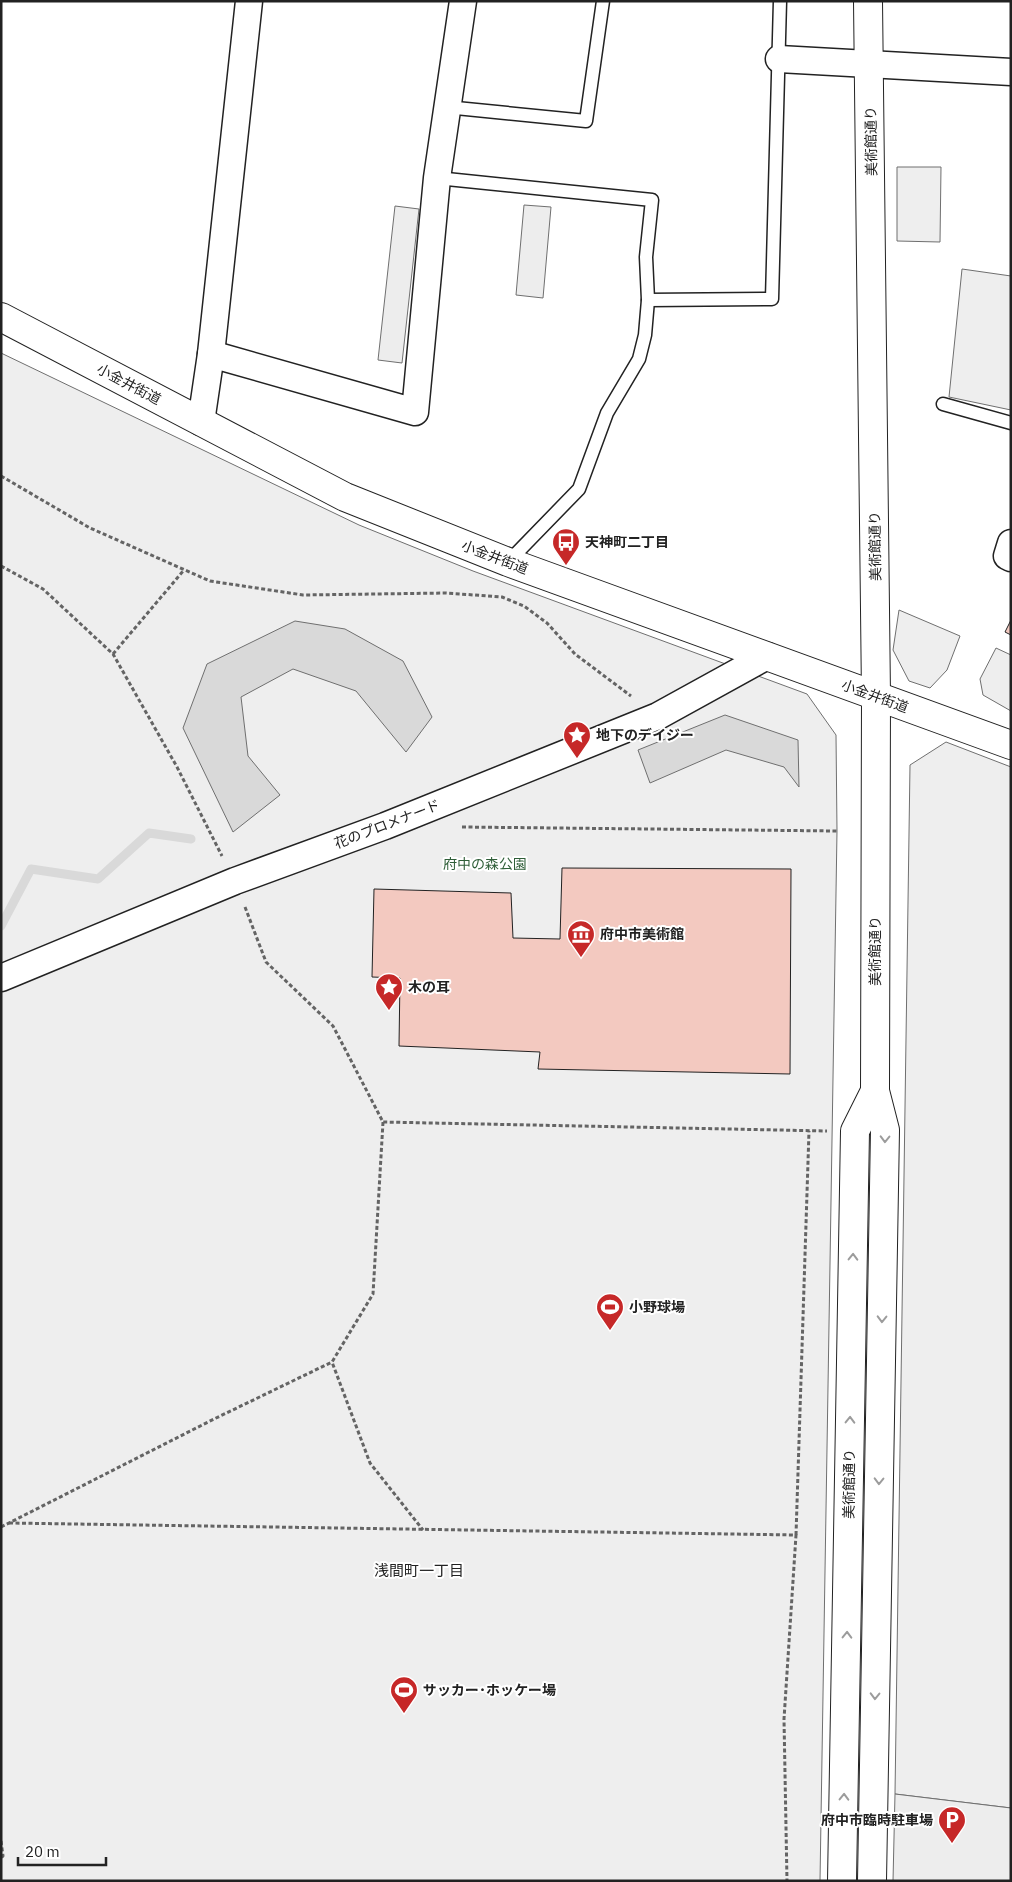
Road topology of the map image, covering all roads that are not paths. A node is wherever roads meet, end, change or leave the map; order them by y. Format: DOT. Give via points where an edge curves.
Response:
graph roads {
  1 [pos="249,1"];
  2 [pos="463,1"];
  3 [pos="603,1"];
  4 [pos="780,1"];
  5 [pos="868,1"];
  6 [pos="779,59"];
  7 [pos="870,64"];
  8 [pos="1011,72"];
  9 [pos="446,107"];
  10 [pos="437,178"];
  11 [pos="648,300"];
  12 [pos="1,317"];
  13 [pos="211,354"];
  14 [pos="944,404"];
  15 [pos="201,422"];
  16 [pos="1011,423"];
  17 [pos="1011,543"];
  18 [pos="1011,558"];
  19 [pos="508,562"];
  20 [pos="767,656"];
  21 [pos="876,696"];
  22 [pos="1011,745"];
  23 [pos="1,978"];
  24 [pos="875,1091"];
  25 [pos="842,1881"];
  26 [pos="872,1881"];
  1 -- 13 [label="street"];
  2 -- 9 [label="street"];
  3 -- 9 [label="lane" via="586,121"];
  4 -- 6 [label="lane"];
  5 -- 7 [label="street, 美術館通り"];
  6 -- 7 [label="street"];
  6 -- 11 [label="lane" via="772,299"];
  7 -- 8 [label="street"];
  7 -- 21 [label="street, 美術館通り"];
  9 -- 10 [label="street"];
  10 -- 11 [label="lane" via="652,200 646,257"];
  10 -- 13 [label="street" via="415,412"];
  11 -- 19 [label="lane" via="645,335 638,359 607,413 579,489"];
  12 -- 15 [label="street, 小金井街道"];
  13 -- 15 [label="street"];
  14 -- 16 [label="lane"];
  15 -- 19 [label="street, 小金井街道" via="345,497"];
  17 -- 18 [label="street" via="1007,556"];
  19 -- 20 [label="street, 小金井街道"];
  20 -- 21 [label="street, 小金井街道"];
  20 -- 23 [label="street, 花のプロメナード" via="658,716 385,826 235,881"];
  21 -- 22 [label="street, 小金井街道"];
  21 -- 24 [label="street, 美術館通り"];
  25 -- 24 [label="street, 美術館通り, one-way" via="855,1131"];
  24 -- 26 [label="street, 美術館通り, one-way" via="885,1130"];
}
